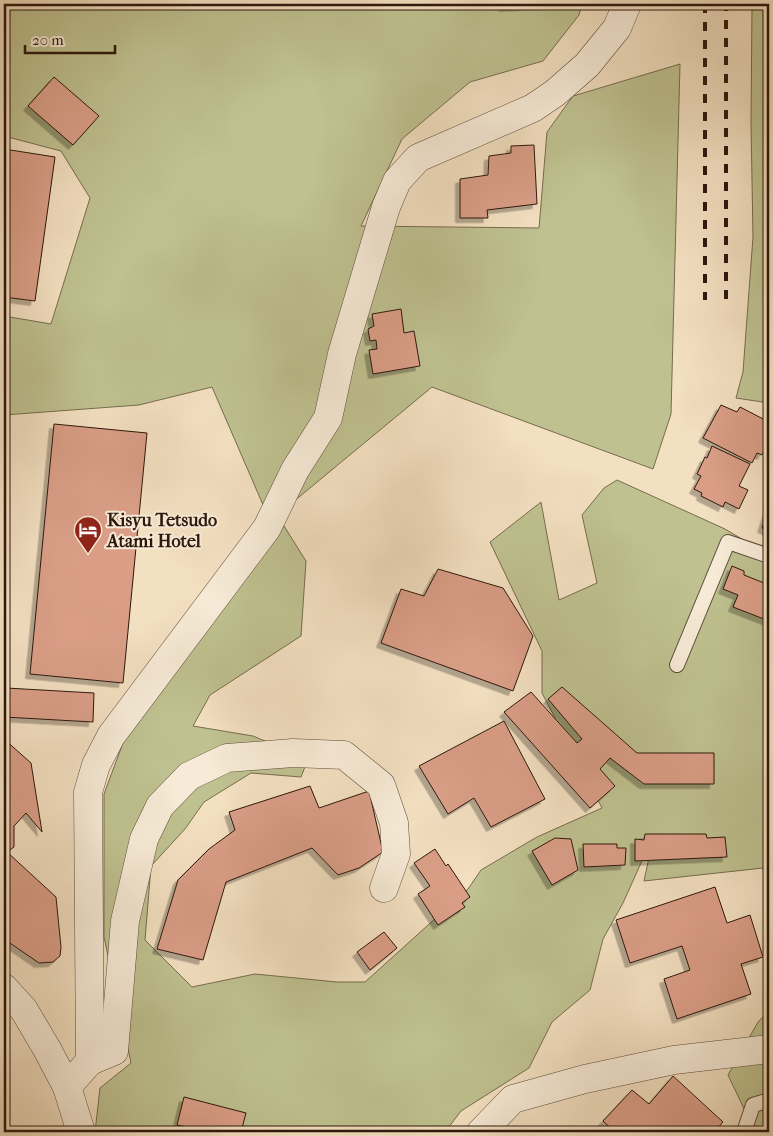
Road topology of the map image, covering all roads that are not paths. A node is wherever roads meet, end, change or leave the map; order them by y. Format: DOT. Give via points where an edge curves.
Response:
graph roads {
  1 [pos="627,4"];
  2 [pos="769,556"];
  3 [pos="676,665"];
  4 [pos="384,888"];
  5 [pos="4,988"];
  6 [pos="769,1049"];
  7 [pos="90,1061"];
  8 [pos="67,1087"];
  9 [pos="769,1100"];
  10 [pos="81,1132"];
  11 [pos="481,1132"];
  12 [pos="744,1132"];
  1 -- 7 [label="street" via="617,28 587,65 555,93 533,108 418,158 397,181 386,207 342,354 328,418 295,470 267,528 107,743 88,792"];
  2 -- 3 [label="lane" via="728,542"];
  4 -- 7 [label="street" via="396,854 394,823 381,785 344,755 293,753 227,758 189,776 160,806 144,839 125,921 114,1051"];
  5 -- 8 [label="street" via="24,1010"];
  6 -- 11 [label="street" via="674,1060 513,1099"];
  7 -- 8 [label="street"];
  8 -- 10 [label="street"];
  9 -- 12 [label="lane" via="753,1105"];
}
